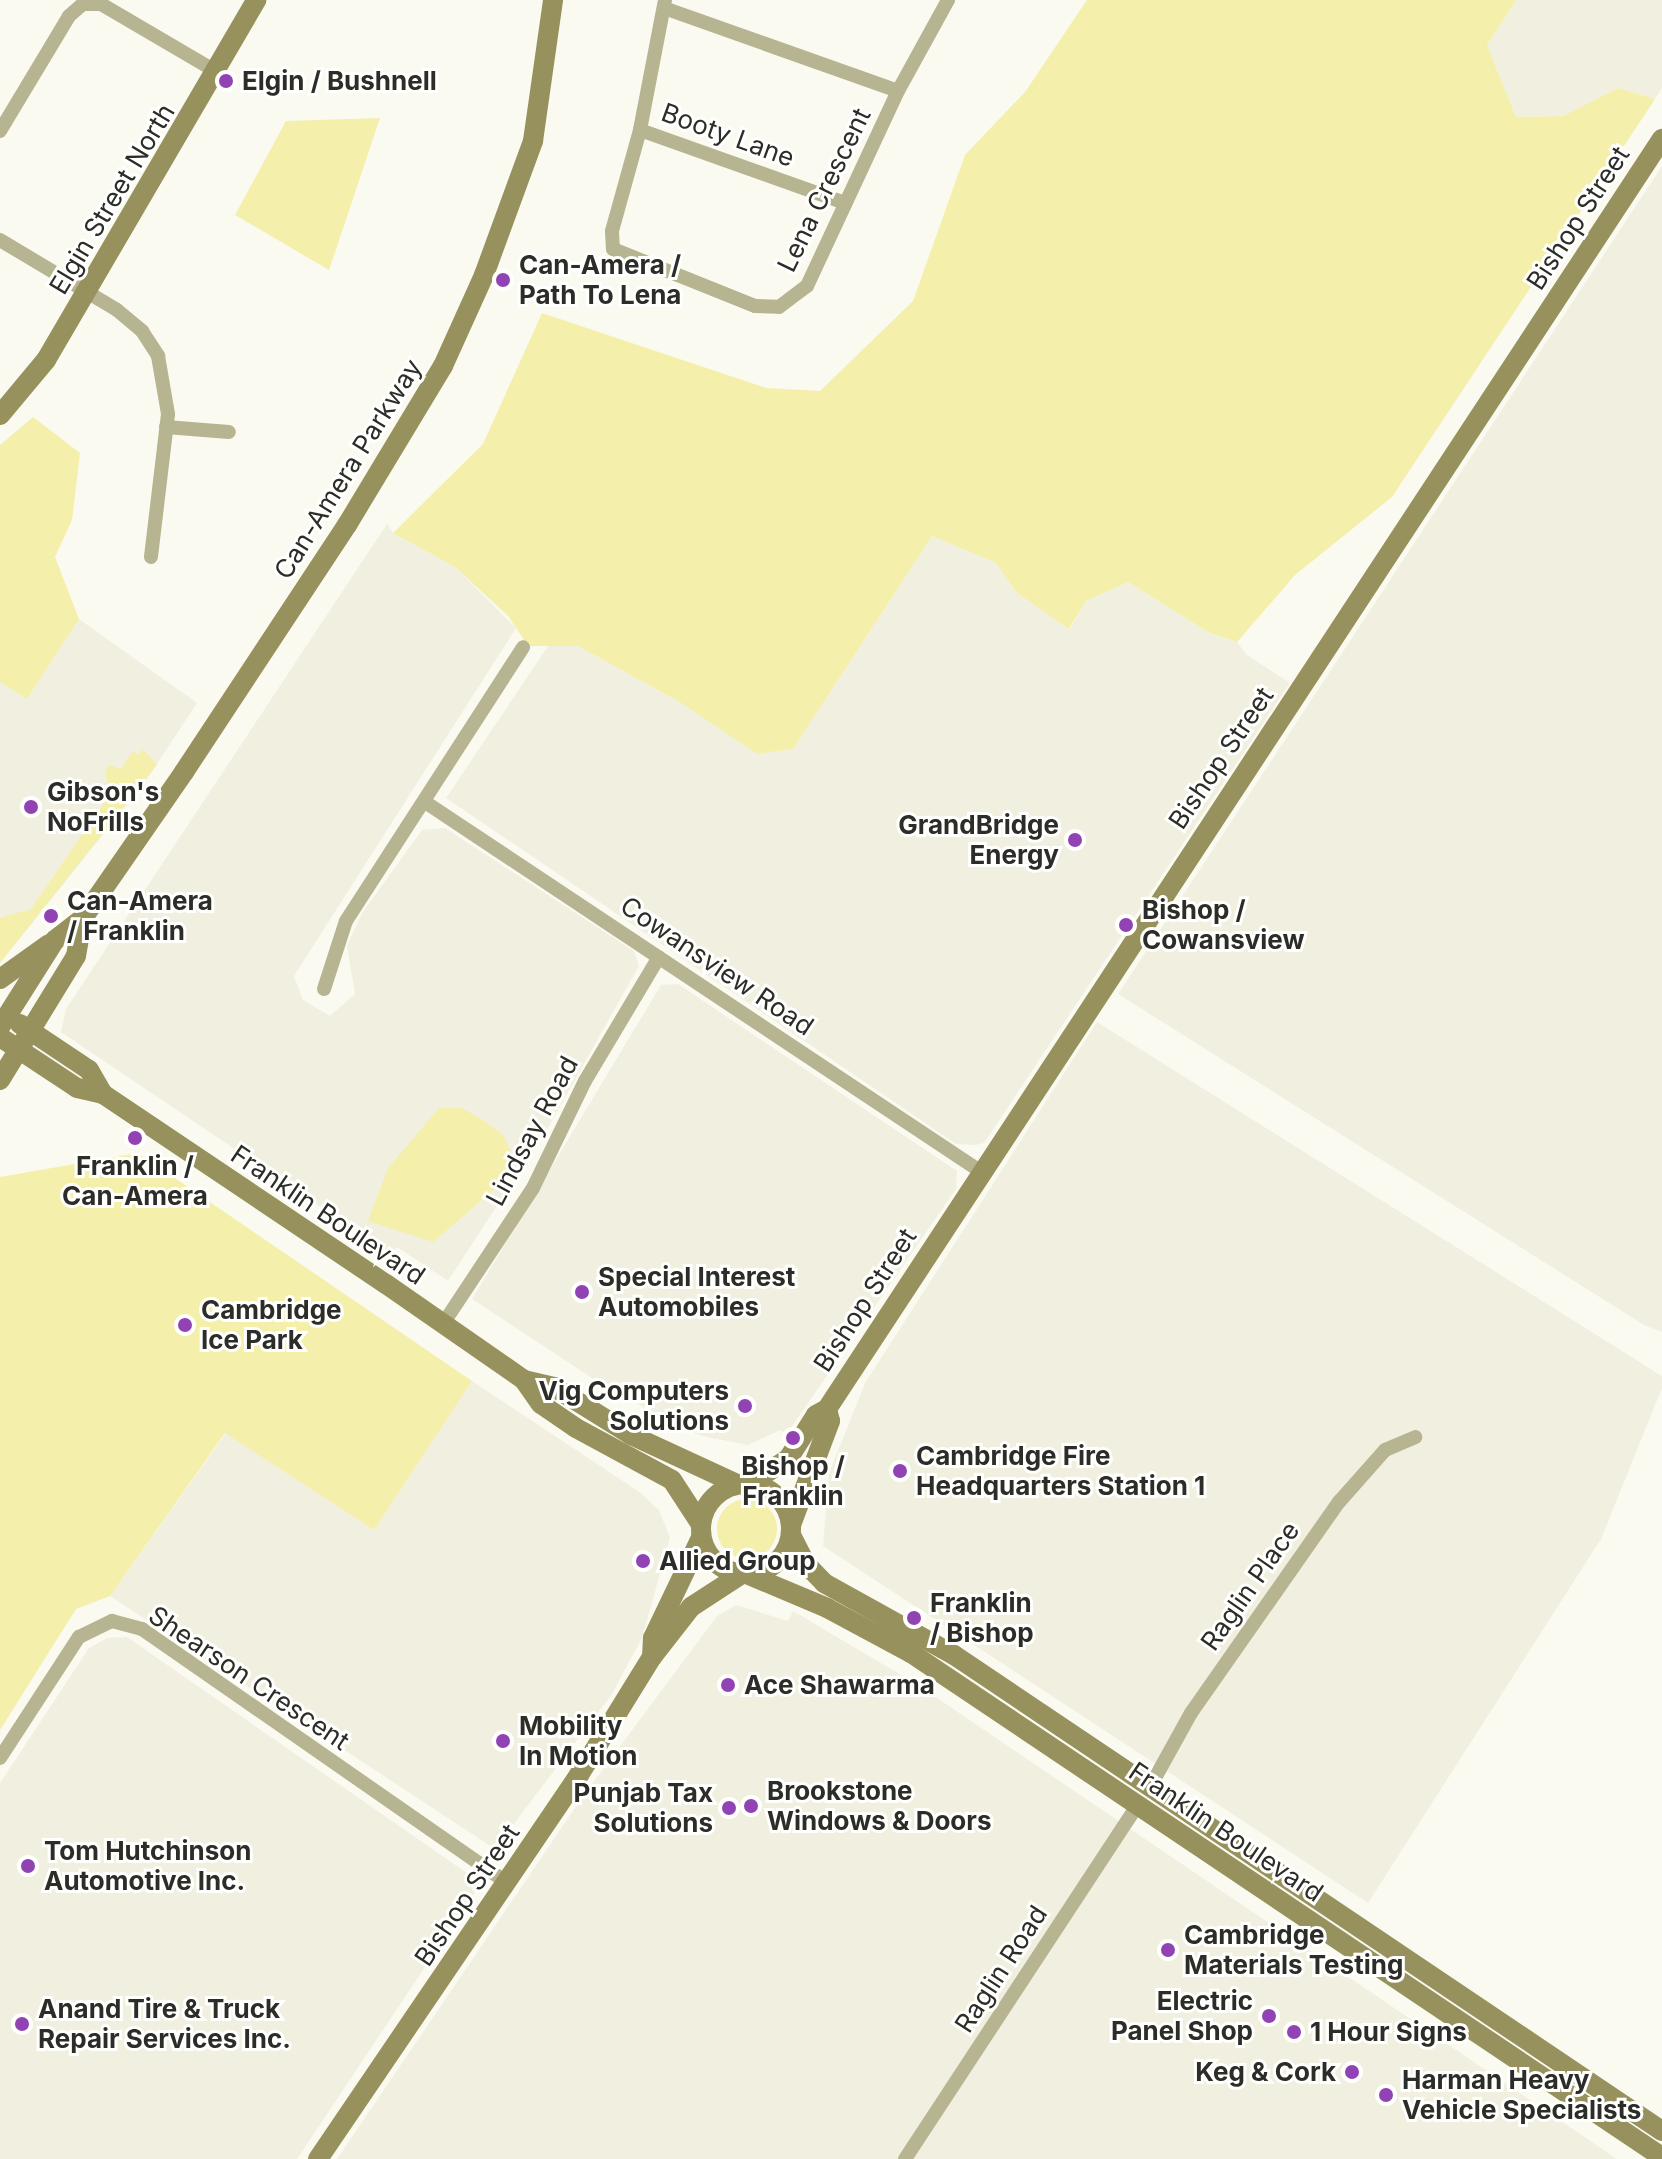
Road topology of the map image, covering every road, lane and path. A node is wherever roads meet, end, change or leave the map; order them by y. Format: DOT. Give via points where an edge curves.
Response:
graph roads {
  1 [pos="256,0"];
  2 [pos="553,0"];
  3 [pos="948,0"];
  4 [pos="665,4"];
  5 [pos="217,72"];
  6 [pos="898,91"];
  7 [pos="640,130"];
  8 [pos="0,131"];
  9 [pos="1662,139"];
  10 [pos="845,203"];
  11 [pos="0,240"];
  12 [pos="87,292"];
  13 [pos="0,415"];
  14 [pos="166,427"];
  15 [pos="229,432"];
  16 [pos="151,557"];
  17 [pos="523,647"];
  18 [pos="425,802"];
  19 [pos="83,918"];
  20 [pos="55,940"];
  21 [pos="659,957"];
  22 [pos="0,979"];
  23 [pos="324,989"];
  24 [pos="2,1018"];
  25 [pos="29,1031"];
  26 [pos="0,1037"];
  27 [pos="18,1049"];
  28 [pos="0,1080"];
  29 [pos="103,1094"];
  30 [pos="980,1171"];
  31 [pos="443,1324"];
  32 [pos="524,1380"];
  33 [pos="827,1409"];
  34 [pos="1415,1437"];
  35 [pos="743,1484"];
  36 [pos="791,1530"];
  37 [pos="700,1531"];
  38 [pos="744,1575"];
  39 [pos="652,1657"];
  40 [pos="0,1758"];
  41 [pos="1150,1787"];
  42 [pos="1138,1804"];
  43 [pos="507,1883"];
  44 [pos="1662,2131"];
  45 [pos="1662,2157"];
  46 [pos="318,2159"];
  47 [pos="905,2159"];
  1 -- 5 [label="main road, Elgin Street North"];
  2 -- 19 [label="main road, Can-Amera Parkway" via="533,141 484,275 443,366 347,525"];
  3 -- 6 [label="street, Lena Crescent"];
  4 -- 6 [label="street"];
  4 -- 7 [label="street, Lena Crescent"];
  5 -- 8 [label="street" via="101,4 83,4 69,16"];
  5 -- 12 [label="main road, Elgin Street North"];
  6 -- 10 [label="street, Lena Crescent"];
  7 -- 10 [label="street, Booty Lane"];
  7 -- 10 [label="street, Lena Crescent" via="612,231 613,249 755,306 779,307 807,286"];
  9 -- 30 [label="main road, Bishop Street"];
  11 -- 12 [label="street"];
  12 -- 13 [label="main road, Elgin Street North" via="37,373"];
  12 -- 14 [label="street" via="131,320 151,343 163,370"];
  14 -- 15 [label="street"];
  14 -- 16 [label="street"];
  17 -- 18 [label="street"];
  18 -- 21 [label="street, Cowansview Road"];
  18 -- 23 [label="street" via="346,921"];
  19 -- 20 [label="main road, Can-Amera Parkway"];
  19 -- 25 [label="main road, Can-Amera Parkway" via="76,956"];
  20 -- 22 [label="main road"];
  20 -- 24 [label="main road, Can-Amera Parkway"];
  21 -- 30 [label="street, Cowansview Road"];
  21 -- 31 [label="street, Lindsay Road" via="585,1081 533,1188"];
  24 -- 25 [label="main road, Franklin Boulevard"];
  25 -- 27 [label="main road, Can-Amera Parkway"];
  25 -- 29 [label="main road, Franklin Boulevard" via="89,1070"];
  26 -- 27 [label="main road, Franklin Boulevard"];
  27 -- 28 [label="main road, Can-Amera Parkway"];
  27 -- 29 [label="main road, Franklin Boulevard" via="77,1088"];
  29 -- 31 [label="main road, Franklin Boulevard"];
  30 -- 33 [label="main road, Bishop Street"];
  31 -- 32 [label="main road, Franklin Boulevard"];
  32 -- 35 [label="main road, Franklin Boulevard" via="554,1387 631,1435"];
  32 -- 37 [label="main road, Franklin Boulevard" via="541,1404 576,1428 672,1480"];
  33 -- 35 [label="main road, Bishop Street" via="816,1415 788,1459"];
  33 -- 36 [label="main road, Bishop Street" via="830,1421"];
  34 -- 41 [label="street, Raglin Place" via="1385,1450 1339,1502 1191,1713"];
  35 -- 36 [label="main road" via="778,1497"];
  35 -- 37 [label="main road" via="712,1498"];
  36 -- 38 [label="main road" via="777,1563"];
  36 -- 41 [label="main road, Franklin Boulevard" via="805,1563 824,1583 907,1625"];
  37 -- 38 [label="main road" via="715,1562"];
  37 -- 39 [label="main road, Bishop Street" via="653,1638"];
  38 -- 39 [label="main road, Bishop Street" via="691,1607"];
  38 -- 42 [label="main road, Franklin Boulevard" via="869,1628"];
  39 -- 43 [label="main road, Bishop Street"];
  40 -- 43 [label="street, Shearson Crescent" via="79,1637 112,1621 142,1629"];
  41 -- 44 [label="main road, Franklin Boulevard"];
  42 -- 45 [label="main road, Franklin Boulevard"];
  42 -- 47 [label="street, Raglin Road"];
  43 -- 46 [label="main road, Bishop Street"];
}
